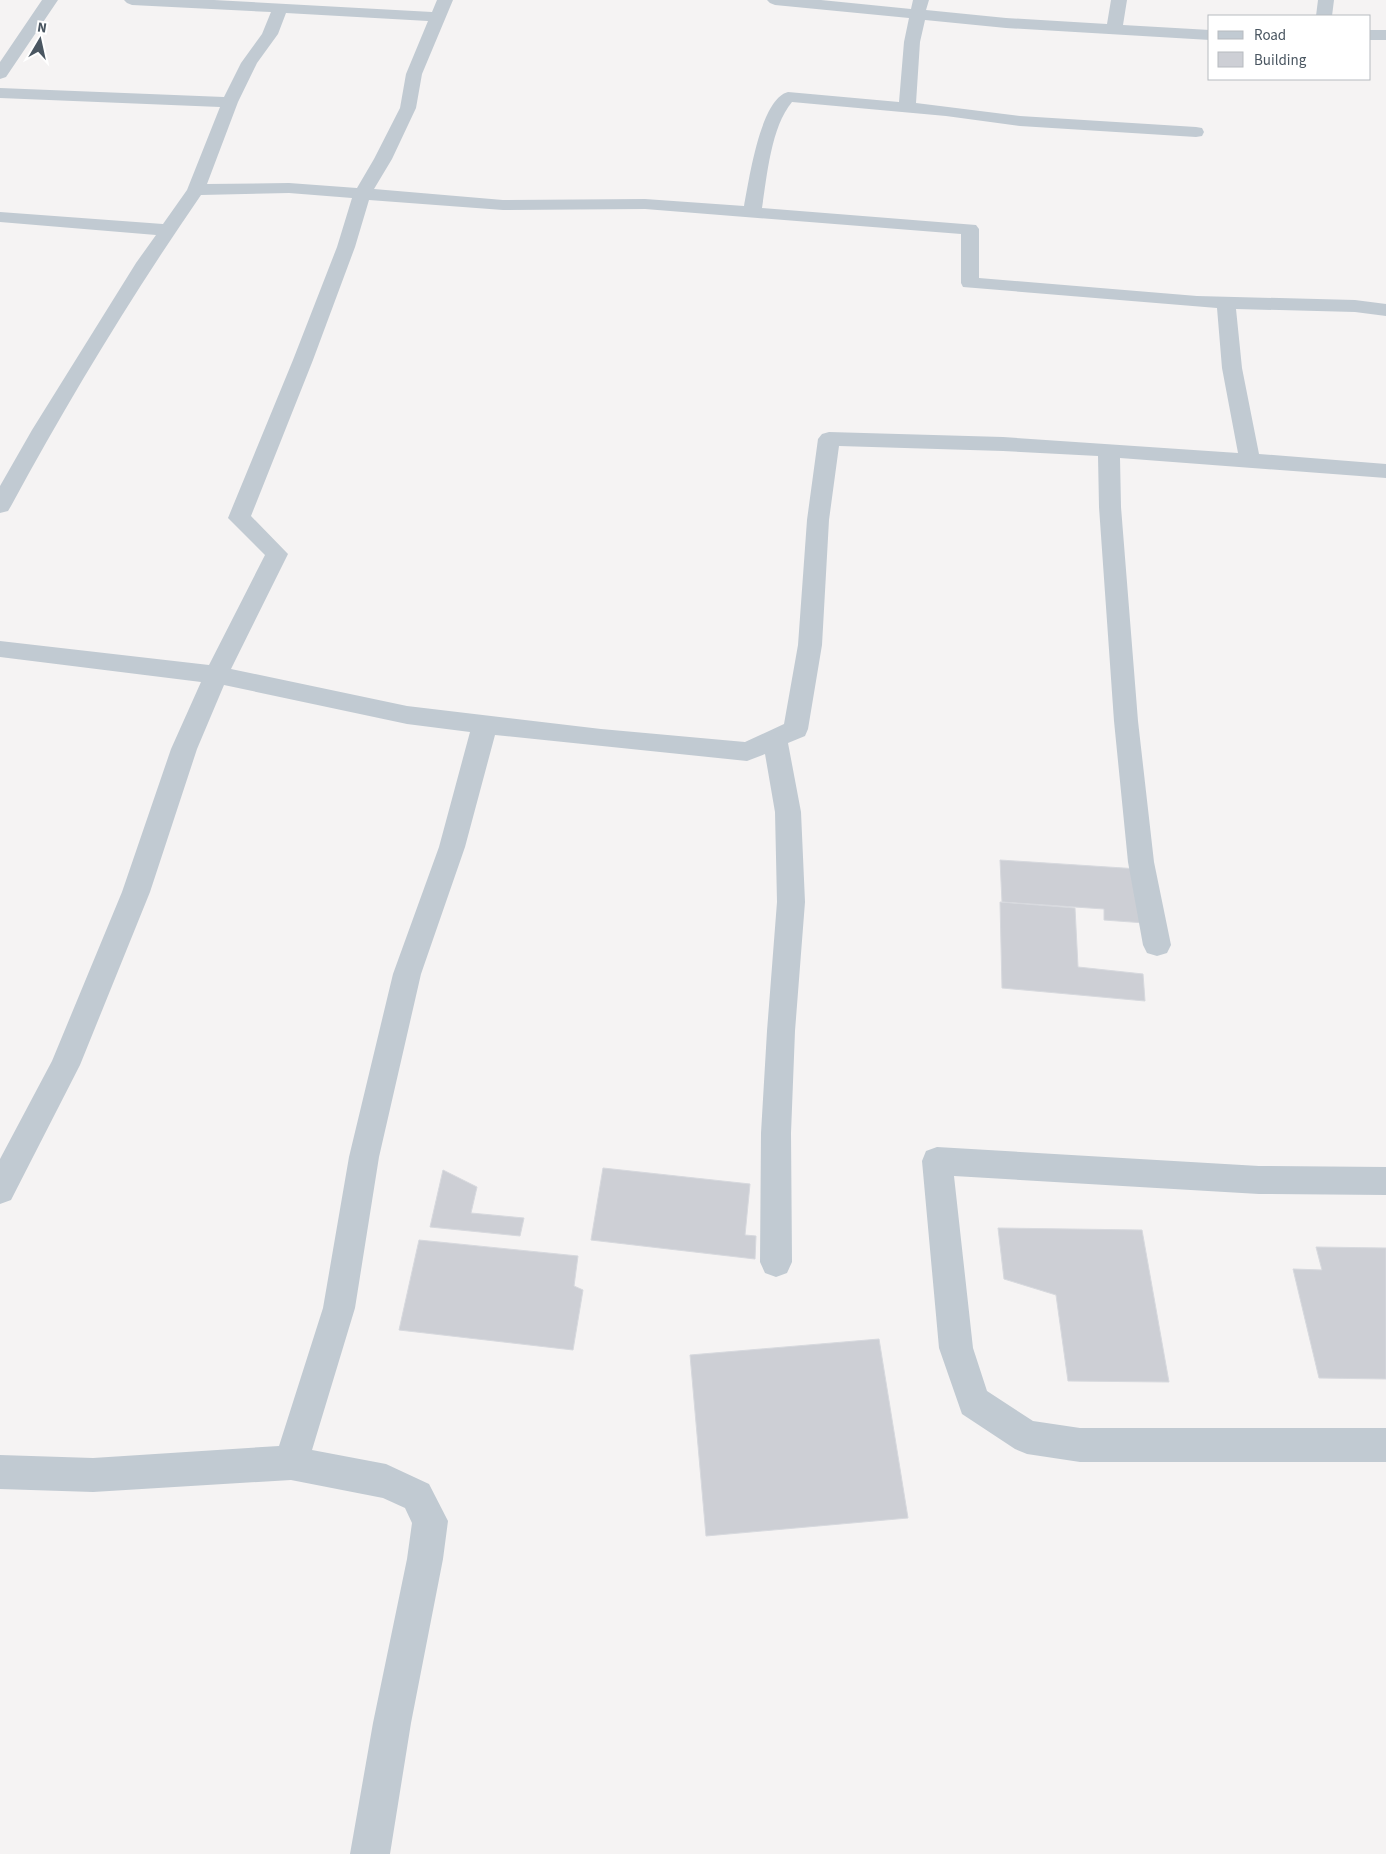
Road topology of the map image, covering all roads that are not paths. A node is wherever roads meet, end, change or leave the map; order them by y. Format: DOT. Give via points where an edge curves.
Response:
graph roads {
  1 [pos="50,0"];
  2 [pos="132,0"];
  3 [pos="775,0"];
  4 [pos="1119,0"];
  5 [pos="1326,0"];
  6 [pos="920,7"];
  7 [pos="280,8"];
  8 [pos="441,9"];
  9 [pos="1324,15"];
  10 [pos="1114,30"];
  11 [pos="1371,35"];
  12 [pos="1386,35"];
  13 [pos="1208,36"];
  14 [pos="0,74"];
  15 [pos="0,92"];
  16 [pos="230,102"];
  17 [pos="907,107"];
  18 [pos="1196,132"];
  19 [pos="196,190"];
  20 [pos="362,195"];
  21 [pos="752,212"];
  22 [pos="0,217"];
  23 [pos="167,230"];
  24 [pos="1226,302"];
  25 [pos="1386,310"];
  26 [pos="1109,450"];
  27 [pos="1250,460"];
  28 [pos="1385,474"];
  29 [pos="0,506"];
  30 [pos="0,649"];
  31 [pos="216,675"];
  32 [pos="485,724"];
  33 [pos="775,739"];
  34 [pos="1157,945"];
  35 [pos="1386,1181"];
  36 [pos="0,1190"];
  37 [pos="776,1262"];
  38 [pos="1386,1445"];
  39 [pos="291,1463"];
  40 [pos="0,1472"];
  41 [pos="370,1854"];
  1 -- 14 [label="street"];
  2 -- 7 [label="street"];
  3 -- 6 [label="street"];
  4 -- 10 [label="street"];
  5 -- 9 [label="street"];
  6 -- 10 [label="street"];
  6 -- 17 [label="street" via="912,42"];
  7 -- 8 [label="street"];
  7 -- 16 [label="street" via="270,34 249,64"];
  8 -- 20 [label="street" via="414,74 408,108"];
  10 -- 13 [label="street"];
  11 -- 12 [label="street"];
  15 -- 16 [label="street"];
  16 -- 19 [label="street"];
  17 -- 18 [label="street" via="1020,121"];
  17 -- 21 [label="street" via="788,97 781,102 766,142"];
  19 -- 20 [label="street" via="289,188"];
  19 -- 23 [label="street"];
  20 -- 21 [label="street" via="504,205 645,204"];
  20 -- 31 [label="street" via="303,360 239,518 277,554"];
  21 -- 24 [label="street" via="970,229 970,283"];
  22 -- 23 [label="street"];
  23 -- 29 [label="street" via="42,430"];
  24 -- 25 [label="street"];
  24 -- 27 [label="street" via="1232,368"];
  26 -- 27 [label="street"];
  26 -- 33 [label="street" via="829,439 818,520 810,645 796,729"];
  26 -- 34 [label="street" via="1110,507 1126,721 1140,862"];
  27 -- 28 [label="street"];
  30 -- 31 [label="street"];
  31 -- 32 [label="street" via="407,715"];
  31 -- 36 [label="street" via="184,749 136,892 65,1065"];
  32 -- 33 [label="street" via="747,752"];
  32 -- 39 [label="street" via="452,848 407,974 364,1157 339,1308"];
  33 -- 37 [label="street" via="788,812 792,902 776,1133"];
  35 -- 38 [label="street" via="1259,1180 937,1161 956,1348 974,1402 1027,1437 1080,1445"];
  39 -- 40 [label="street" via="93,1476"];
  39 -- 41 [label="street" via="386,1481 417,1496 430,1521"];
}
